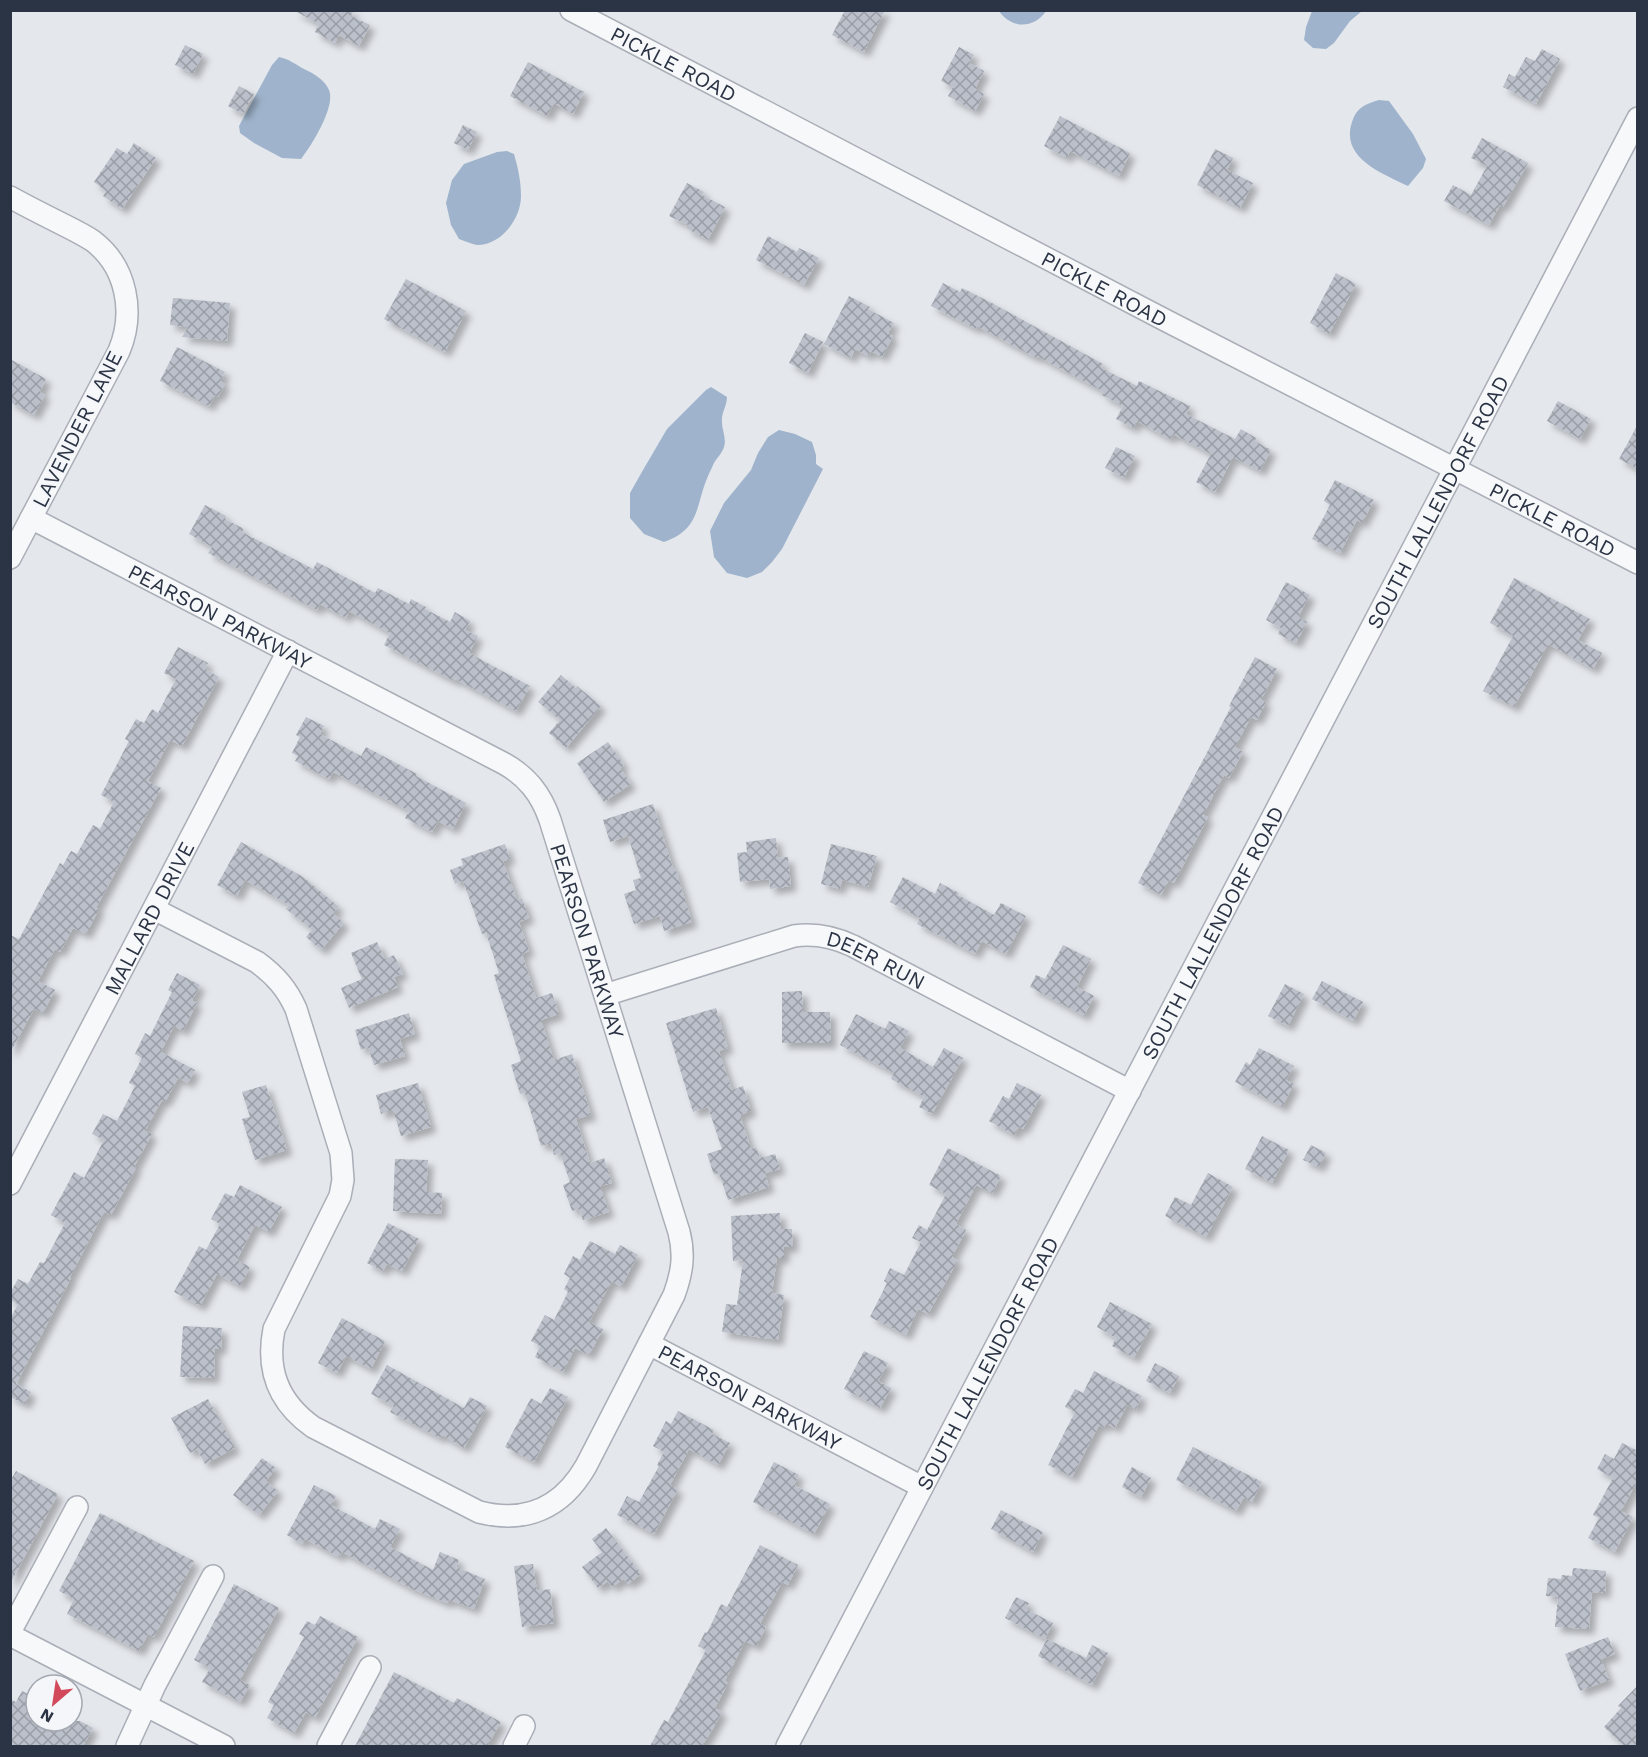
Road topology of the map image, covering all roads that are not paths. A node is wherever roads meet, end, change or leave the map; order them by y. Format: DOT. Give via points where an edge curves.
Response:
graph roads {
  1 [pos="571,10"];
  2 [pos="1638,118"];
  3 [pos="10,197"];
  4 [pos="1455,468"];
  5 [pos="31,518"];
  6 [pos="10,558"];
  7 [pos="1638,563"];
  8 [pos="288,651"];
  9 [pos="154,909"];
  10 [pos="605,995"];
  11 [pos="1130,1091"];
  12 [pos="10,1184"];
  13 [pos="649,1344"];
  14 [pos="922,1487"];
  15 [pos="77,1507"];
  16 [pos="213,1576"];
  17 [pos="10,1633"];
  18 [pos="370,1667"];
  19 [pos="147,1706"];
  20 [pos="525,1726"];
  21 [pos="127,1746"];
  22 [pos="224,1746"];
  23 [pos="328,1746"];
  24 [pos="514,1746"];
  25 [pos="787,1746"];
  1 -- 4 [label="street, PICKLE ROAD"];
  2 -- 4 [label="street, SOUTH LALLENDORF ROAD"];
  3 -- 5 [label="street, LAVENDER LANE" via="103,250 119,273 126,296 127,328 123,340"];
  4 -- 7 [label="street, PICKLE ROAD"];
  4 -- 11 [label="street, SOUTH LALLENDORF ROAD"];
  5 -- 6 [label="street, LAVENDER LANE"];
  5 -- 8 [label="street, PEARSON PARKWAY"];
  8 -- 9 [label="street, MALLARD DRIVE"];
  8 -- 10 [label="street, PEARSON PARKWAY" via="503,763 529,782 546,808"];
  9 -- 12 [label="street, MALLARD DRIVE"];
  9 -- 13 [label="street" via="257,963 285,988 296,1009 339,1146 343,1174 340,1196 272,1339 276,1381 302,1419 478,1512 528,1514 562,1497 576,1481"];
  10 -- 11 [label="street, DEER RUN" via="794,936 831,937"];
  10 -- 13 [label="street, PEARSON PARKWAY" via="682,1247 680,1281"];
  11 -- 14 [label="street, SOUTH LALLENDORF ROAD"];
  13 -- 14 [label="street, PEARSON PARKWAY"];
  14 -- 25 [label="street, SOUTH LALLENDORF ROAD"];
  15 -- 17 [label="street"];
  16 -- 19 [label="street"];
  17 -- 19 [label="street"];
  18 -- 23 [label="street"];
  19 -- 21 [label="street"];
  19 -- 22 [label="street"];
  20 -- 24 [label="street"];
}
